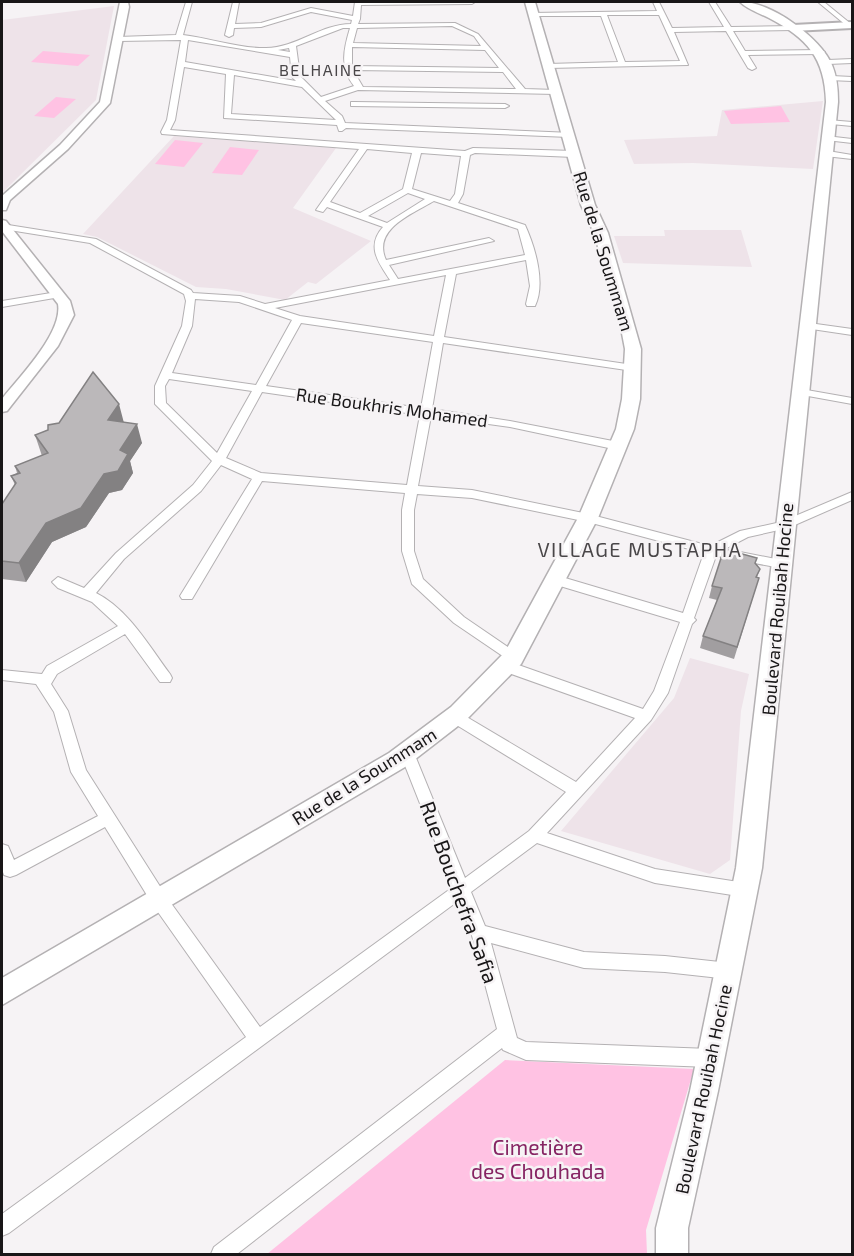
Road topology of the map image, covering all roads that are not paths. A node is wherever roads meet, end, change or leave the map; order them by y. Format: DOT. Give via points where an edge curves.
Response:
graph roads {
  1 [pos="124,2"];
  2 [pos="189,2"];
  3 [pos="236,2"];
  4 [pos="311,2"];
  5 [pos="358,2"];
  6 [pos="437,2"];
  7 [pos="472,2"];
  8 [pos="656,2"];
  9 [pos="712,2"];
  10 [pos="745,2"];
  11 [pos="821,2"];
  12 [pos="532,8"];
  13 [pos="311,10"];
  14 [pos="603,13"];
  15 [pos="661,13"];
  16 [pos="443,17"];
  17 [pos="356,22"];
  18 [pos="850,25"];
  19 [pos="231,26"];
  20 [pos="793,28"];
  21 [pos="728,29"];
  22 [pos="669,30"];
  23 [pos="182,38"];
  24 [pos="118,39"];
  25 [pos="227,44"];
  26 [pos="293,45"];
  27 [pos="346,45"];
  28 [pos="487,48"];
  29 [pos="265,51"];
  30 [pos="743,53"];
  31 [pos="293,55"];
  32 [pos="852,61"];
  33 [pos="181,64"];
  34 [pos="622,64"];
  35 [pos="548,66"];
  36 [pos="349,68"];
  37 [pos="752,68"];
  38 [pos="833,68"];
  39 [pos="504,70"];
  40 [pos="230,73"];
  41 [pos="305,85"];
  42 [pos="359,87"];
  43 [pos="522,91"];
  44 [pos="504,92"];
  45 [pos="556,92"];
  46 [pos="320,100"];
  47 [pos="354,104"];
  48 [pos="505,119"];
  49 [pos="341,124"];
  50 [pos="852,124"];
  51 [pos="829,138"];
  52 [pos="852,141"];
  53 [pos="343,145"];
  54 [pos="572,145"];
  55 [pos="364,147"];
  56 [pos="417,151"];
  57 [pos="466,154"];
  58 [pos="852,157"];
  59 [pos="407,190"];
  60 [pos="434,198"];
  61 [pos="3,201"];
  62 [pos="453,204"];
  63 [pos="361,216"];
  64 [pos="2,225"];
  65 [pos="388,226"];
  66 [pos="489,242"];
  67 [pos="450,249"];
  68 [pos="528,257"];
  69 [pos="384,262"];
  70 [pos="465,270"];
  71 [pos="451,272"];
  72 [pos="396,283"];
  73 [pos="57,295"];
  74 [pos="190,296"];
  75 [pos="2,304"];
  76 [pos="531,304"];
  77 [pos="267,307"];
  78 [pos="298,319"];
  79 [pos="809,326"];
  80 [pos="852,332"];
  81 [pos="439,339"];
  82 [pos="633,368"];
  83 [pos="165,375"];
  84 [pos="260,389"];
  85 [pos="801,392"];
  86 [pos="852,400"];
  87 [pos="2,408"];
  88 [pos="426,412"];
  89 [pos="618,446"];
  90 [pos="219,460"];
  91 [pos="259,477"];
  92 [pos="414,487"];
  93 [pos="852,496"];
  94 [pos="588,518"];
  95 [pos="784,525"];
  96 [pos="712,550"];
  97 [pos="781,564"];
  98 [pos="555,580"];
  99 [pos="58,582"];
  100 [pos="86,595"];
  101 [pos="187,596"];
  102 [pos="689,620"];
  103 [pos="127,627"];
  104 [pos="509,662"];
  105 [pos="2,675"];
  106 [pos="165,678"];
  107 [pos="46,680"];
  108 [pos="646,716"];
  109 [pos="455,717"];
  110 [pos="407,753"];
  111 [pos="578,791"];
  112 [pos="108,818"];
  113 [pos="535,836"];
  114 [pos="2,850"];
  115 [pos="462,887"];
  116 [pos="745,890"];
  117 [pos="160,900"];
  118 [pos="479,932"];
  119 [pos="729,971"];
  120 [pos="2,992"];
  121 [pos="505,1034"];
  122 [pos="257,1038"];
  123 [pos="710,1058"];
  124 [pos="2,1226"];
  125 [pos="221,1254"];
  126 [pos="672,1254"];
  1 -- 24 [label="main road"];
  2 -- 23 [label="street"];
  3 -- 19 [label="street"];
  4 -- 13 [label="street"];
  5 -- 6 [label="street"];
  5 -- 17 [label="street"];
  6 -- 7 [label="street"];
  6 -- 16 [label="street"];
  8 -- 15 [label="street"];
  9 -- 21 [label="street"];
  10 -- 20 [label="main road"];
  11 -- 18 [label="street"];
  12 -- 14 [label="street"];
  12 -- 35 [label="main road, Rue de la Soummam"];
  13 -- 17 [label="street"];
  13 -- 19 [label="street" via="261,25"];
  14 -- 15 [label="street"];
  14 -- 34 [label="street"];
  15 -- 22 [label="street"];
  16 -- 17 [label="street"];
  16 -- 28 [label="street" via="472,32"];
  17 -- 26 [label="street"];
  17 -- 27 [label="street"];
  18 -- 20 [label="street"];
  19 -- 25 [label="street"];
  20 -- 21 [label="street"];
  20 -- 38 [label="main road"];
  21 -- 22 [label="street"];
  21 -- 30 [label="street"];
  22 -- 34 [label="street" via="685,63"];
  23 -- 24 [label="street"];
  23 -- 25 [label="street"];
  23 -- 33 [label="street"];
  24 -- 61 [label="main road" via="105,103 64,147"];
  25 -- 29 [label="street"];
  26 -- 29 [label="street"];
  26 -- 31 [label="street"];
  27 -- 28 [label="street"];
  27 -- 36 [label="street"];
  28 -- 39 [label="street"];
  29 -- 31 [label="street"];
  30 -- 37 [label="street"];
  30 -- 38 [label="street"];
  31 -- 41 [label="street" via="296,77"];
  32 -- 38 [label="street"];
  33 -- 40 [label="street"];
  33 -- 53 [label="street" via="171,120 165,132"];
  34 -- 35 [label="street"];
  35 -- 45 [label="main road, Rue de la Soummam"];
  36 -- 39 [label="street"];
  36 -- 42 [label="street"];
  38 -- 51 [label="main road, Boulevard Rouibah Hocine"];
  39 -- 43 [label="street"];
  40 -- 41 [label="street"];
  40 -- 49 [label="street" via="227,116"];
  41 -- 46 [label="street"];
  42 -- 44 [label="street"];
  42 -- 46 [label="street"];
  43 -- 44 [label="street"];
  43 -- 45 [label="street"];
  44 -- 48 [label="street"];
  45 -- 54 [label="main road, Rue de la Soummam"];
  46 -- 49 [label="street"];
  47 -- 48 [label="street"];
  48 -- 49 [label="street"];
  48 -- 54 [label="street"];
  49 -- 53 [label="street"];
  50 -- 51 [label="street"];
  51 -- 52 [label="street"];
  51 -- 58 [label="street"];
  51 -- 79 [label="main road, Boulevard Rouibah Hocine"];
  53 -- 55 [label="street"];
  54 -- 57 [label="street" via="473,150"];
  54 -- 82 [label="main road, Rue de la Soummam" via="628,323"];
  55 -- 56 [label="street"];
  55 -- 63 [label="street" via="322,206"];
  56 -- 57 [label="street"];
  56 -- 59 [label="street"];
  57 -- 62 [label="street" via="459,194"];
  59 -- 60 [label="street"];
  59 -- 63 [label="street"];
  60 -- 62 [label="street"];
  60 -- 65 [label="street"];
  62 -- 68 [label="street" via="522,227"];
  63 -- 65 [label="street"];
  64 -- 73 [label="main road"];
  64 -- 74 [label="street" via="93,241 184,289"];
  65 -- 69 [label="street" via="379,241"];
  66 -- 67 [label="street"];
  67 -- 69 [label="street"];
  67 -- 70 [label="street"];
  68 -- 70 [label="street"];
  68 -- 76 [label="street" via="534,270 536,295"];
  69 -- 72 [label="street"];
  70 -- 71 [label="street"];
  71 -- 72 [label="street"];
  71 -- 81 [label="street"];
  72 -- 77 [label="street"];
  73 -- 75 [label="street"];
  73 -- 87 [label="main road" via="67,310 63,327"];
  74 -- 77 [label="street" via="240,299"];
  74 -- 83 [label="street" via="189,319"];
  77 -- 78 [label="street"];
  78 -- 81 [label="street"];
  78 -- 84 [label="street"];
  79 -- 80 [label="street"];
  79 -- 85 [label="main road, Boulevard Rouibah Hocine"];
  81 -- 82 [label="street"];
  81 -- 88 [label="street"];
  82 -- 89 [label="main road, Rue de la Soummam" via="631,399"];
  83 -- 84 [label="street, Rue Boukhris Mohamed"];
  83 -- 90 [label="street" via="159,392 161,404"];
  84 -- 88 [label="street, Rue Boukhris Mohamed"];
  84 -- 90 [label="street"];
  85 -- 86 [label="street"];
  85 -- 95 [label="main road, Boulevard Rouibah Hocine"];
  88 -- 89 [label="street, Rue Boukhris Mohamed"];
  88 -- 92 [label="street"];
  89 -- 94 [label="main road, Rue de la Soummam"];
  90 -- 91 [label="street"];
  90 -- 100 [label="street" via="197,488 120,556"];
  91 -- 92 [label="street"];
  91 -- 101 [label="street"];
  92 -- 94 [label="street" via="472,494"];
  92 -- 104 [label="street" via="408,510 408,544 417,581"];
  93 -- 95 [label="street"];
  94 -- 96 [label="street"];
  94 -- 98 [label="main road, Rue de la Soummam"];
  95 -- 96 [label="street" via="744,534"];
  95 -- 97 [label="main road, Boulevard Rouibah Hocine"];
  96 -- 97 [label="street"];
  96 -- 102 [label="street"];
  97 -- 116 [label="main road, Boulevard Rouibah Hocine"];
  98 -- 102 [label="street"];
  98 -- 104 [label="main road, Rue de la Soummam"];
  99 -- 100 [label="street"];
  100 -- 103 [label="street"];
  102 -- 108 [label="street" via="660,693"];
  103 -- 106 [label="street"];
  103 -- 107 [label="street" via="52,670"];
  104 -- 108 [label="street"];
  104 -- 109 [label="main road, Rue de la Soummam"];
  105 -- 107 [label="street"];
  107 -- 112 [label="street" via="43,684 61,711 80,772"];
  108 -- 111 [label="street"];
  109 -- 110 [label="main road, Rue de la Soummam"];
  109 -- 111 [label="street"];
  110 -- 115 [label="street, Rue Bouchefra Safia"];
  110 -- 117 [label="main road, Rue de la Soummam"];
  111 -- 113 [label="street"];
  112 -- 114 [label="street" via="10,870"];
  112 -- 117 [label="street"];
  113 -- 115 [label="street"];
  113 -- 116 [label="street" via="655,876"];
  115 -- 118 [label="street, Rue Bouchefra Safia"];
  115 -- 122 [label="street"];
  116 -- 119 [label="main road, Boulevard Rouibah Hocine"];
  117 -- 120 [label="main road, Rue de la Soummam"];
  117 -- 122 [label="street"];
  118 -- 119 [label="street" via="584,960"];
  118 -- 121 [label="street, Rue Bouchefra Safia" via="503,1014"];
  119 -- 123 [label="main road, Boulevard Rouibah Hocine"];
  121 -- 123 [label="street" via="509,1044 526,1051"];
  121 -- 125 [label="street"];
  122 -- 124 [label="street"];
  123 -- 126 [label="main road, Boulevard Rouibah Hocine" via="672,1228"];
}
